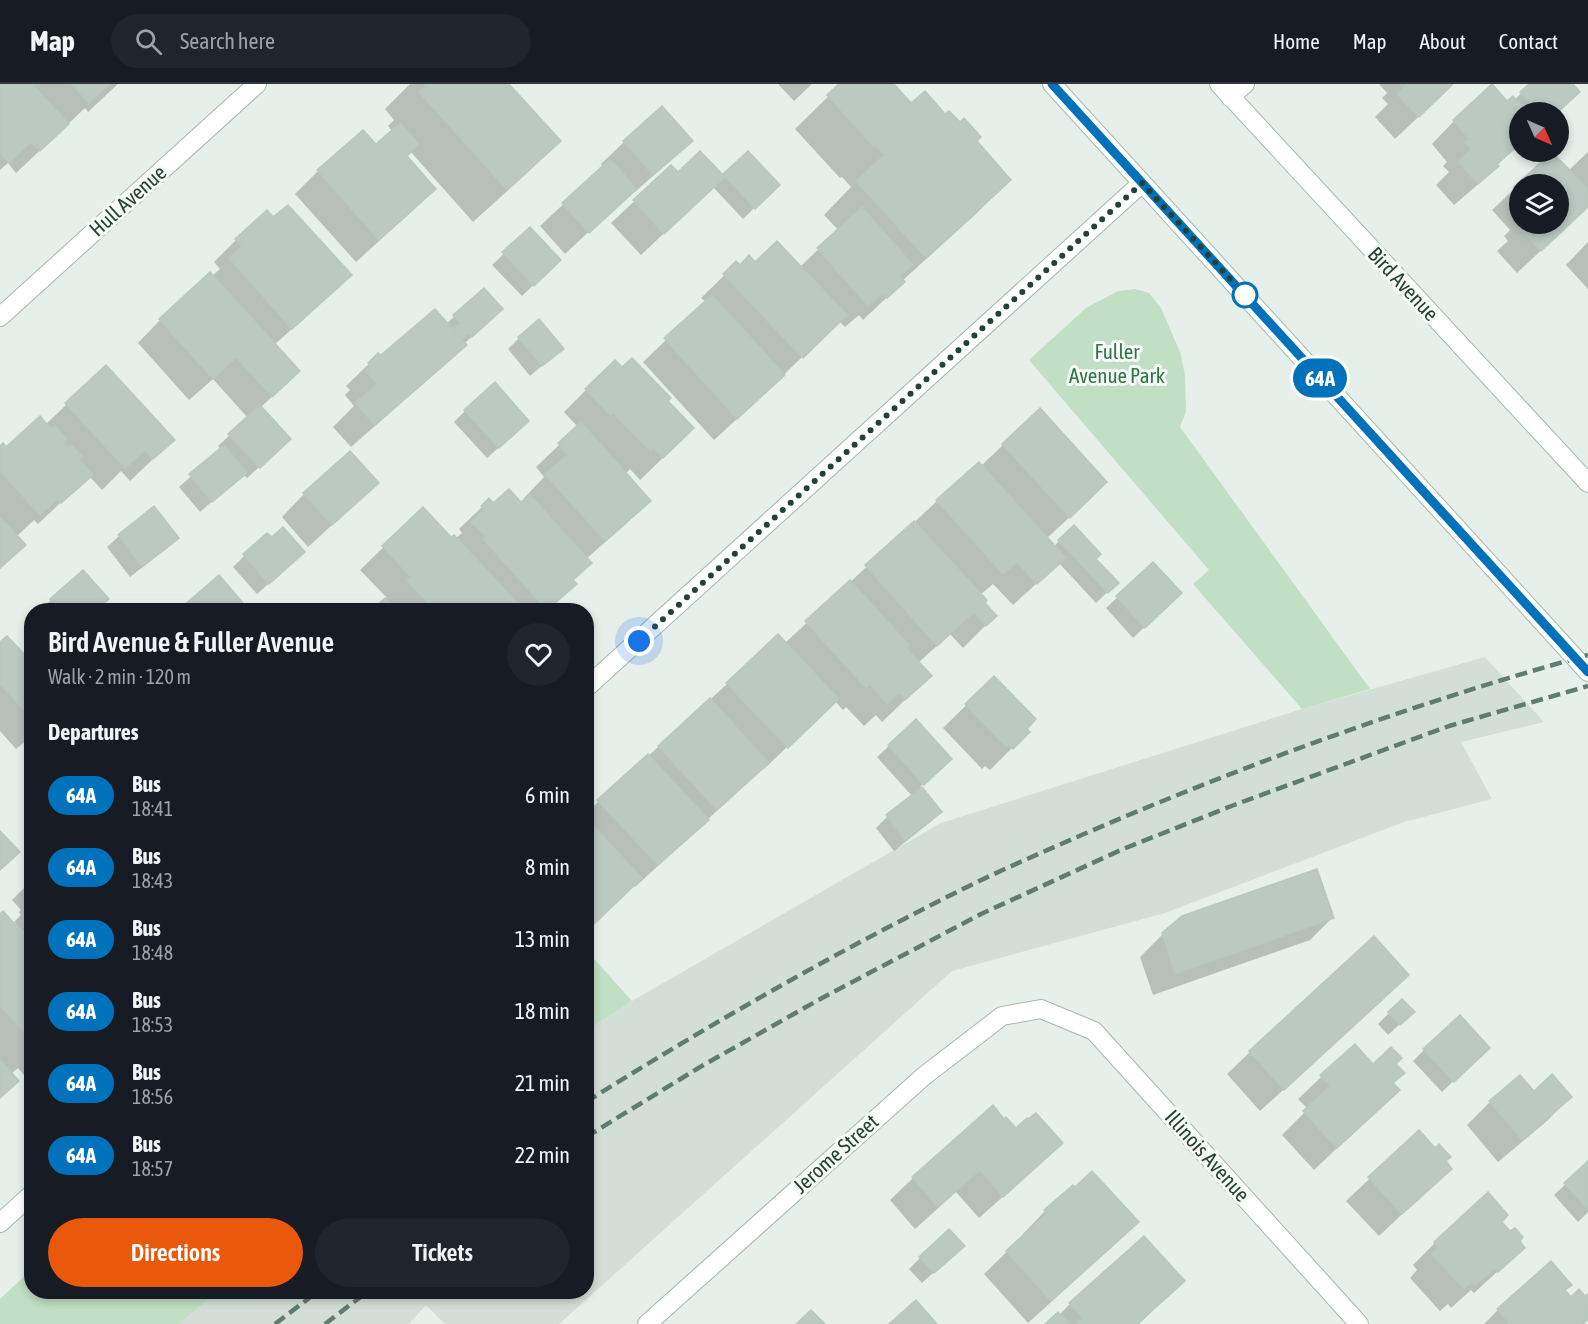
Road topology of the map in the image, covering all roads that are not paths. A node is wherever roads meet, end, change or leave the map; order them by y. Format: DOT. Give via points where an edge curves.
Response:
graph roads {
  1 [pos="256,84"];
  2 [pos="1052,84"];
  3 [pos="1245,84"];
  4 [pos="1225,90"];
  5 [pos="1142,183"];
  6 [pos="0,317"];
  7 [pos="1588,483"];
  8 [pos="1588,672"];
  9 [pos="594,681"];
  10 [pos="1041,1009"];
  11 [pos="24,1201"];
  12 [pos="0,1222"];
  13 [pos="647,1324"];
  14 [pos="1359,1324"];
  1 -- 6 [label="street, Hull Avenue"];
  2 -- 5 [label="street"];
  3 -- 4 [label="street"];
  4 -- 7 [label="street, Bird Avenue"];
  5 -- 8 [label="street"];
  5 -- 9 [label="street"];
  10 -- 13 [label="street, Jerome Street" via="1002,1016 924,1076"];
  10 -- 14 [label="street, Illinois Avenue" via="1094,1031"];
  11 -- 12 [label="street"];
}
